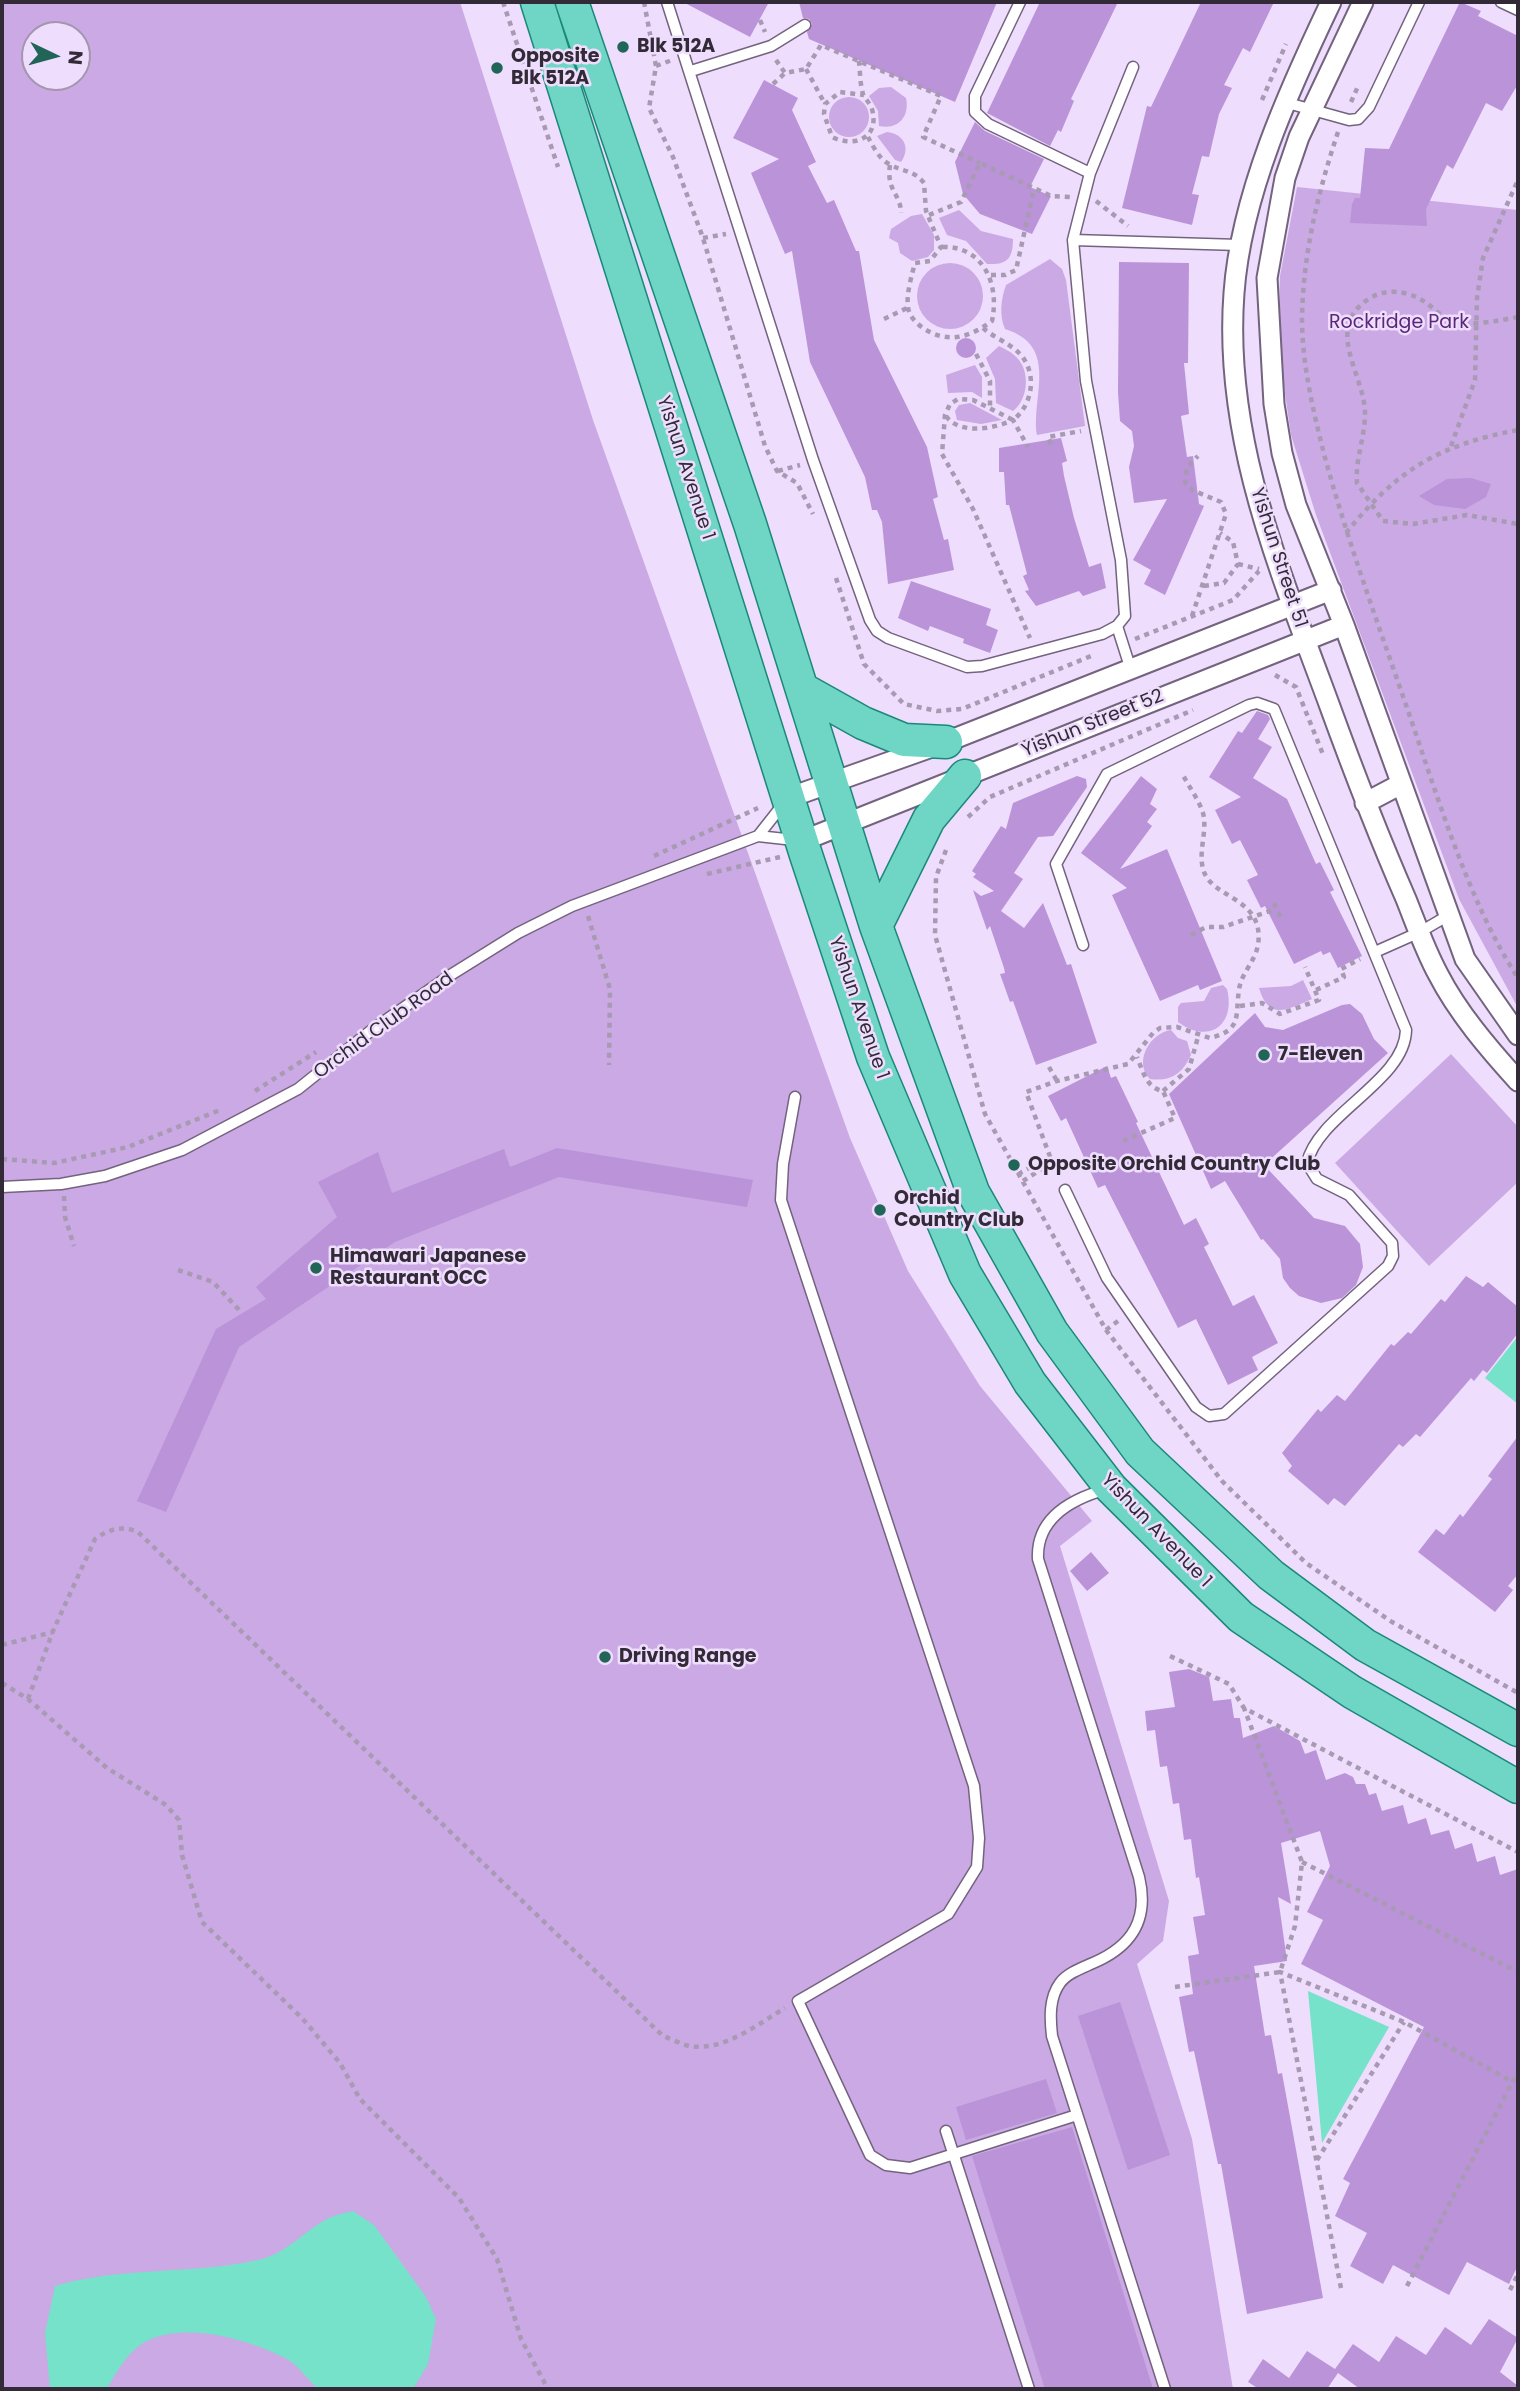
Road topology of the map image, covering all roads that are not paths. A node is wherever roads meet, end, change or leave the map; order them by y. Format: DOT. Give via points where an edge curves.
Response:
graph roads {
  1 [pos="537,2"];
  2 [pos="572,2"];
  3 [pos="667,2"];
  4 [pos="1020,2"];
  5 [pos="1331,2"];
  6 [pos="1363,2"];
  7 [pos="1419,2"];
  8 [pos="1501,2"];
  9 [pos="1518,10"];
  10 [pos="805,25"];
  11 [pos="1133,67"];
  12 [pos="691,71"];
  13 [pos="1284,102"];
  14 [pos="1311,110"];
  15 [pos="1090,173"];
  16 [pos="1073,240"];
  17 [pos="1238,245"];
  18 [pos="1331,590"];
  19 [pos="1292,607"];
  20 [pos="1344,625"];
  21 [pos="1117,626"];
  22 [pos="1304,638"];
  23 [pos="1130,670"];
  24 [pos="804,690"];
  25 [pos="946,742"];
  26 [pos="965,776"];
  27 [pos="832,783"];
  28 [pos="1401,784"];
  29 [pos="788,798"];
  30 [pos="1365,803"];
  31 [pos="844,825"];
  32 [pos="758,836"];
  33 [pos="796,850"];
  34 [pos="1449,915"];
  35 [pos="876,926"];
  36 [pos="1420,932"];
  37 [pos="1083,945"];
  38 [pos="1374,952"];
  39 [pos="1518,1035"];
  40 [pos="1518,1081"];
  41 [pos="795,1097"];
  42 [pos="2,1187"];
  43 [pos="1065,1190"];
  44 [pos="1111,1488"];
  45 [pos="1518,1730"];
  46 [pos="1518,1787"];
  47 [pos="1077,2115"];
  48 [pos="946,2131"];
  49 [pos="953,2155"];
  50 [pos="1029,2389"];
  51 [pos="1165,2389"];
  1 -- 29 [label="main road, Yishun Avenue 1"];
  2 -- 24 [label="main road"];
  3 -- 12 [label="lane"];
  4 -- 15 [label="lane" via="975,96 975,112 988,124"];
  5 -- 13 [label="street, Yishun Street 51"];
  6 -- 14 [label="street, Yishun Street 51"];
  7 -- 14 [label="lane" via="1369,107 1358,119"];
  8 -- 9 [label="lane"];
  10 -- 12 [label="lane" via="771,46"];
  11 -- 15 [label="lane"];
  12 -- 21 [label="lane" via="813,460 877,631 967,667 1102,634"];
  13 -- 14 [label="lane"];
  13 -- 17 [label="street, Yishun Street 51"];
  14 -- 18 [label="street, Yishun Street 51" via="1285,178 1267,278 1274,404 1282,453 1296,505"];
  15 -- 16 [label="lane"];
  16 -- 17 [label="lane"];
  16 -- 21 [label="lane" via="1086,381 1126,602 1125,615"];
  17 -- 19 [label="street, Yishun Street 51" via="1233,355 1247,464"];
  18 -- 19 [label="street, Yishun Street 52"];
  18 -- 20 [label="street, Yishun Street 51"];
  19 -- 22 [label="street, Yishun Street 51"];
  19 -- 23 [label="street, Yishun Street 52"];
  20 -- 22 [label="street, Yishun Street 52"];
  20 -- 28 [label="street, Yishun Street 51"];
  21 -- 23 [label="lane"];
  22 -- 26 [label="street, Yishun Street 52"];
  22 -- 30 [label="street, Yishun Street 51"];
  23 -- 25 [label="street, Yishun Street 52"];
  24 -- 25 [label="main road" via="904,740"];
  24 -- 27 [label="main road"];
  25 -- 27 [label="street, Yishun Street 52"];
  26 -- 31 [label="street, Yishun Street 52"];
  26 -- 35 [label="main road" via="929,819"];
  27 -- 29 [label="street"];
  27 -- 31 [label="main road"];
  28 -- 30 [label="street"];
  28 -- 34 [label="street, Yishun Street 51"];
  29 -- 32 [label="lane"];
  29 -- 33 [label="main road, Yishun Avenue 1"];
  30 -- 36 [label="street, Yishun Street 51"];
  31 -- 33 [label="street, Orchid Club Road"];
  31 -- 35 [label="main road"];
  32 -- 33 [label="lane, Orchid Club Road"];
  32 -- 42 [label="lane, Orchid Club Road" via="572,906 518,933 373,1029 298,1089 182,1150 105,1176"];
  33 -- 44 [label="main road, Yishun Avenue 1" via="873,1056 965,1274 1030,1383"];
  34 -- 36 [label="lane"];
  34 -- 39 [label="street, Yishun Street 51" via="1465,959"];
  35 -- 45 [label="main road" via="973,1192 1052,1332 1140,1452 1271,1575 1354,1637"];
  36 -- 38 [label="lane"];
  36 -- 40 [label="street, Yishun Street 51" via="1438,974 1465,1016"];
  37 -- 38 [label="lane" via="1056,864 1107,774 1257,703 1274,709"];
  38 -- 43 [label="lane" via="1406,1030 1406,1043 1321,1138 1307,1164 1317,1179 1349,1195 1392,1243 1393,1256 1388,1266 1224,1414 1209,1416 1196,1408 1107,1278"];
  41 -- 49 [label="lane" via="781,1200 974,1786 979,1838 977,1867 948,1914 798,2001 870,2155 886,2165 910,2168"];
  44 -- 46 [label="main road, Yishun Avenue 1" via="1241,1617 1352,1692"];
  44 -- 47 [label="lane" via="1064,1507 1037,1541 1038,1559 1143,1895 1142,1917 1134,1935 1107,1957 1062,1980 1053,1996 1052,2036"];
  47 -- 49 [label="lane"];
  47 -- 51 [label="lane"];
  48 -- 49 [label="lane"];
  49 -- 50 [label="lane"];
}
